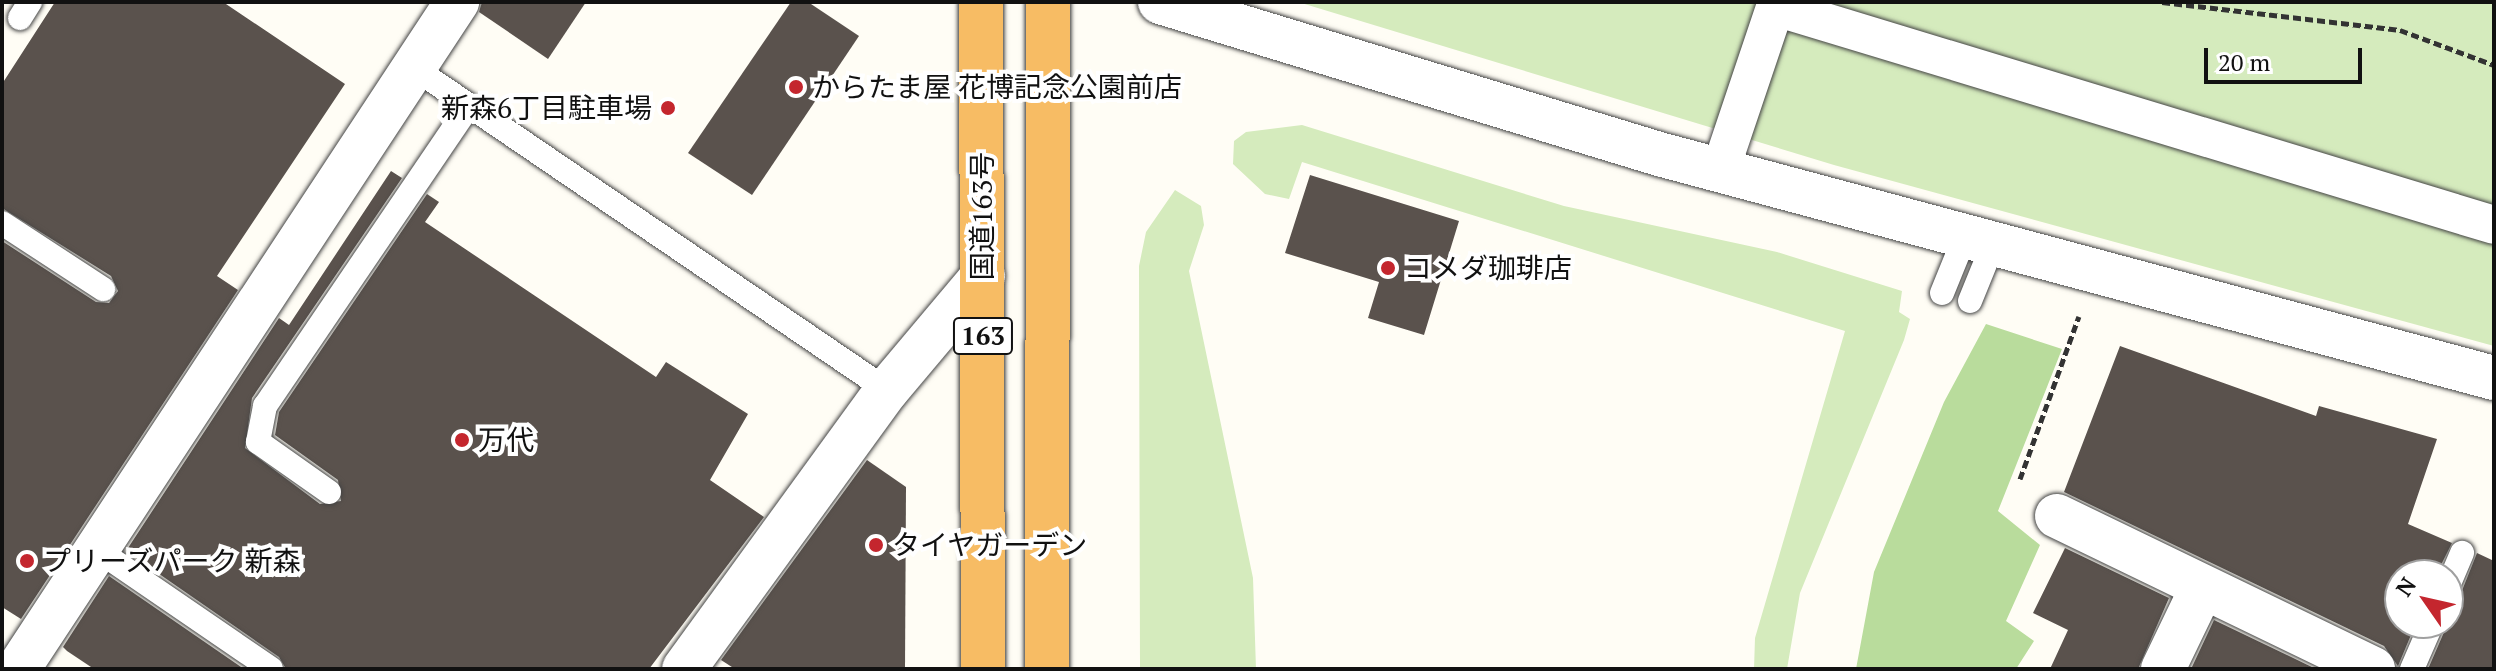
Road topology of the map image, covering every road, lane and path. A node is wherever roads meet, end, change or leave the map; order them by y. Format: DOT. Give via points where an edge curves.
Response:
graph roads {
  1 [pos="457,2"];
  2 [pos="981,2"];
  3 [pos="1048,2"];
  4 [pos="1160,2"];
  5 [pos="2162,2"];
  6 [pos="1778,5"];
  7 [pos="2494,65"];
  8 [pos="414,68"];
  9 [pos="469,106"];
  10 [pos="1721,168"];
  11 [pos="2,223"];
  12 [pos="2494,225"];
  13 [pos="1980,238"];
  14 [pos="2095,271"];
  15 [pos="983,276"];
  16 [pos="103,289"];
  17 [pos="1942,293"];
  18 [pos="1970,301"];
  19 [pos="2494,378"];
  20 [pos="887,390"];
  21 [pos="329,492"];
  22 [pos="2057,516"];
  23 [pos="96,549"];
  24 [pos="2462,553"];
  25 [pos="2459,559"];
  26 [pos="2202,588"];
  27 [pos="2425,639"];
  28 [pos="18,669"];
  29 [pos="271,669"];
  30 [pos="684,669"];
  31 [pos="983,669"];
  32 [pos="1047,669"];
  33 [pos="2163,669"];
  34 [pos="2373,669"];
  35 [pos="2412,669"];
  1 -- 8 [label="street"];
  2 -- 15 [label="highway, 国道163号 / 163"];
  3 -- 32 [label="highway, 163"];
  4 -- 10 [label="street"];
  5 -- 7 [label="path" via="2400,30"];
  6 -- 10 [label="street"];
  6 -- 12 [label="street"];
  8 -- 9 [label="lane"];
  8 -- 23 [label="street"];
  9 -- 20 [label="lane"];
  9 -- 21 [label="lane" via="265,406 258,442"];
  10 -- 13 [label="street"];
  11 -- 16 [label="lane"];
  13 -- 14 [label="street"];
  13 -- 17 [label="lane"];
  13 -- 18 [label="lane"];
  14 -- 19 [label="street"];
  14 -- 22 [label="path" via="2016,492"];
  15 -- 20 [label="street"];
  15 -- 31 [label="highway, 国道163号 / 163"];
  20 -- 30 [label="street"];
  22 -- 26 [label="street"];
  23 -- 28 [label="street"];
  23 -- 29 [label="lane"];
  24 -- 25 [label="lane"];
  26 -- 33 [label="street"];
  26 -- 34 [label="street"];
  27 -- 35 [label="lane"];
}
